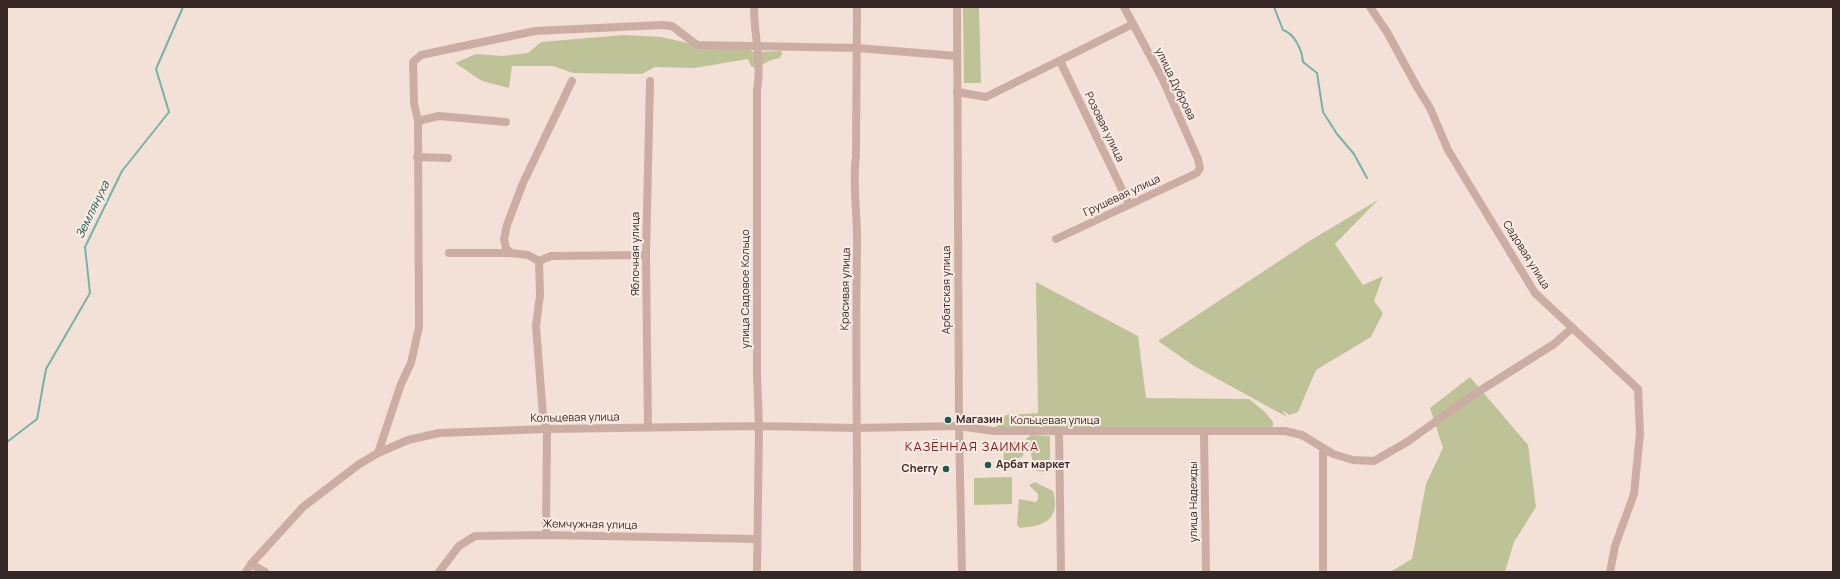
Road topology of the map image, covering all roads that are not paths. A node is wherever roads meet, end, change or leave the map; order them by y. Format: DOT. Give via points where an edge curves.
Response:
graph roads {
  1 [pos="754,7"];
  2 [pos="857,7"];
  3 [pos="957,7"];
  4 [pos="1124,7"];
  5 [pos="1370,7"];
  6 [pos="1133,24"];
  7 [pos="759,47"];
  8 [pos="857,48"];
  9 [pos="957,56"];
  10 [pos="1060,61"];
  11 [pos="572,81"];
  12 [pos="650,81"];
  13 [pos="957,92"];
  14 [pos="418,121"];
  15 [pos="506,122"];
  16 [pos="417,157"];
  17 [pos="448,158"];
  18 [pos="1197,173"];
  19 [pos="1129,204"];
  20 [pos="1056,239"];
  21 [pos="449,253"];
  22 [pos="511,254"];
  23 [pos="646,255"];
  24 [pos="539,261"];
  25 [pos="1571,329"];
  26 [pos="759,426"];
  27 [pos="959,426"];
  28 [pos="648,428"];
  29 [pos="856,428"];
  30 [pos="547,429"];
  31 [pos="1059,431"];
  32 [pos="1204,432"];
  33 [pos="1322,448"];
  34 [pos="378,453"];
  35 [pos="546,535"];
  36 [pos="758,539"];
  37 [pos="251,564"];
  38 [pos="246,572"];
  39 [pos="265,572"];
  40 [pos="439,572"];
  41 [pos="757,572"];
  42 [pos="856,572"];
  43 [pos="962,572"];
  44 [pos="1061,572"];
  45 [pos="1206,572"];
  46 [pos="1323,572"];
  47 [pos="1610,572"];
  1 -- 7 [label="street, улица Садовое Кольцо" via="755,32"];
  2 -- 8 [label="street, Красивая улица"];
  3 -- 9 [label="street, Арбатская улица"];
  4 -- 6 [label="street, улица Дуброва"];
  5 -- 25 [label="street, Садовая улица" via="1430,108 1448,150 1535,293"];
  6 -- 10 [label="street"];
  6 -- 18 [label="street, улица Дуброва" via="1162,78 1198,159 1200,168"];
  7 -- 8 [label="street"];
  7 -- 14 [label="street" via="697,45 672,26 662,25 535,31 470,43 421,55 413,62 414,103"];
  7 -- 26 [label="street, улица Садовое Кольцо" via="756,334"];
  8 -- 9 [label="street"];
  8 -- 29 [label="street, Красивая улица" via="856,156 853,175 858,218"];
  9 -- 13 [label="street, Арбатская улица"];
  10 -- 13 [label="street" via="986,97"];
  10 -- 19 [label="street, Розовая улица"];
  11 -- 22 [label="street" via="523,183 506,225 504,239"];
  12 -- 23 [label="street, Яблочная улица"];
  13 -- 27 [label="street, Арбатская улица"];
  14 -- 15 [label="street" via="438,116"];
  14 -- 16 [label="street"];
  16 -- 17 [label="street"];
  16 -- 34 [label="street" via="419,327 411,363 401,384"];
  18 -- 19 [label="street, Грушевая улица"];
  19 -- 20 [label="street, Грушевая улица"];
  21 -- 22 [label="street"];
  22 -- 24 [label="street" via="528,255"];
  23 -- 24 [label="street" via="551,256"];
  23 -- 28 [label="street, Яблочная улица"];
  24 -- 30 [label="street" via="540,295 536,326 543,416"];
  25 -- 33 [label="street, Кольцевая улица" via="1554,344 1470,397 1407,442 1374,461 1353,460"];
  25 -- 47 [label="street, Садовая улица" via="1638,389 1640,433 1634,494 1615,546"];
  26 -- 28 [label="street, Кольцевая улица"];
  26 -- 29 [label="street, Кольцевая улица"];
  26 -- 36 [label="street, улица Садовое Кольцо"];
  27 -- 29 [label="street, Кольцевая улица"];
  27 -- 31 [label="street, Кольцевая улица" via="993,431"];
  27 -- 43 [label="street, Арбатская улица"];
  28 -- 30 [label="street, Кольцевая улица"];
  29 -- 42 [label="street, Красивая улица"];
  30 -- 34 [label="street, Кольцевая улица" via="440,433 408,440"];
  30 -- 35 [label="street"];
  31 -- 32 [label="street, Кольцевая улица"];
  31 -- 44 [label="street"];
  32 -- 33 [label="street, Кольцевая улица" via="1285,431 1302,435"];
  32 -- 45 [label="street, улица Надежды"];
  33 -- 46 [label="street"];
  34 -- 37 [label="street, Кольцевая улица" via="303,507"];
  35 -- 36 [label="street, Жемчужная улица"];
  35 -- 40 [label="street, Жемчужная улица" via="475,536 459,546"];
  36 -- 41 [label="street, улица Садовое Кольцо"];
  37 -- 38 [label="street, Кольцевая улица"];
  37 -- 39 [label="street"];
}
